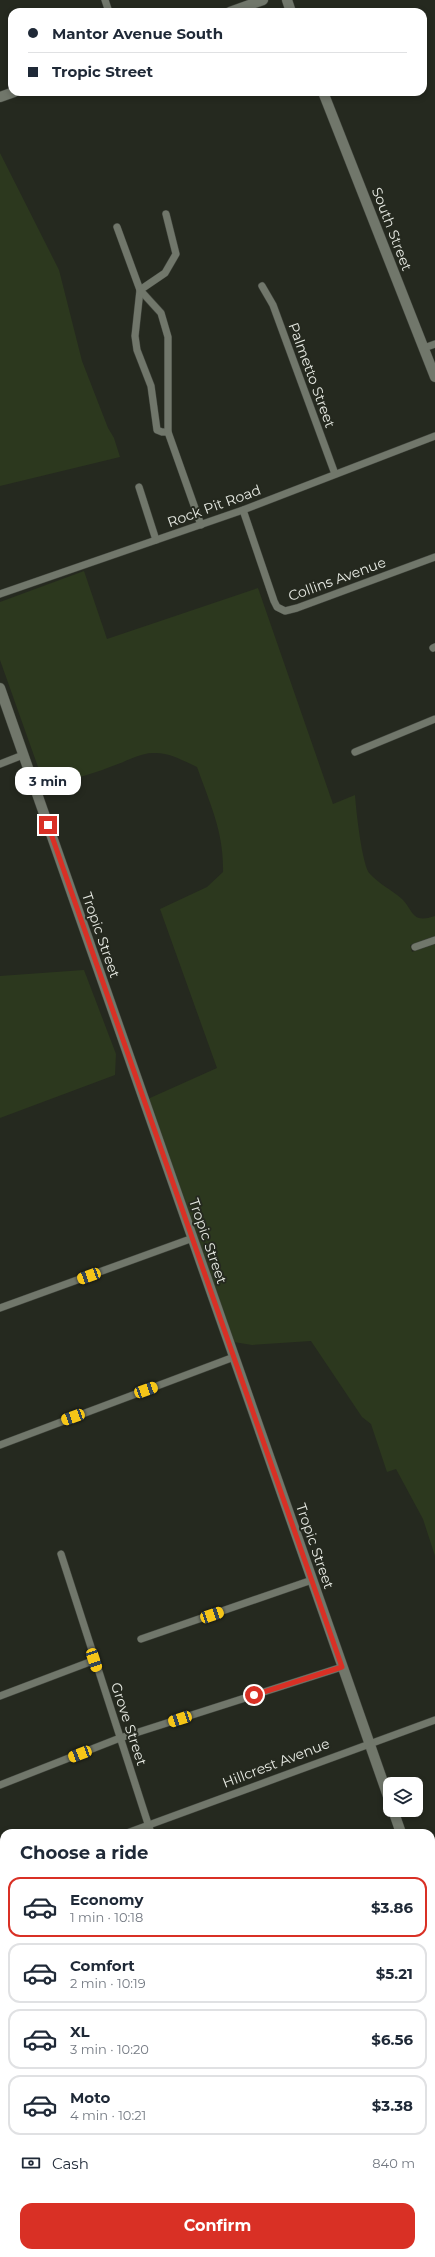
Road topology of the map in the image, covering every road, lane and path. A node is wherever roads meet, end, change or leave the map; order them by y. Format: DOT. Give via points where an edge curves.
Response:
graph roads {
  1 [pos="263,0"];
  2 [pos="241,8"];
  3 [pos="325,96"];
  4 [pos="166,214"];
  5 [pos="117,227"];
  6 [pos="262,286"];
  7 [pos="140,290"];
  8 [pos="435,344"];
  9 [pos="424,348"];
  10 [pos="435,377"];
  11 [pos="168,432"];
  12 [pos="435,436"];
  13 [pos="336,474"];
  14 [pos="140,487"];
  15 [pos="243,510"];
  16 [pos="201,525"];
  17 [pos="156,540"];
  18 [pos="435,557"];
  19 [pos="0,594"];
  20 [pos="0,688"];
  21 [pos="435,719"];
  22 [pos="355,752"];
  23 [pos="23,755"];
  24 [pos="0,764"];
  25 [pos="435,940"];
  26 [pos="415,947"];
  27 [pos="193,1238"];
  28 [pos="0,1308"];
  29 [pos="234,1357"];
  30 [pos="0,1445"];
  31 [pos="61,1554"];
  32 [pos="312,1580"];
  33 [pos="141,1639"];
  34 [pos="94,1660"];
  35 [pos="342,1667"];
  36 [pos="0,1696"];
  37 [pos="435,1720"];
  38 [pos="120,1738"];
  39 [pos="369,1743"];
  40 [pos="383,1782"];
  41 [pos="0,1785"];
  42 [pos="395,1817"];
  43 [pos="148,1825"];
  44 [pos="138,1829"];
  45 [pos="150,1829"];
  46 [pos="400,1829"];
  1 -- 2 [label="street"];
  3 -- 9 [label="street, South Street"];
  4 -- 7 [label="street" via="176,254 165,273"];
  5 -- 7 [label="street"];
  6 -- 13 [label="street, Palmetto Street" via="272,305"];
  7 -- 11 [label="street" via="161,313 168,337"];
  7 -- 11 [label="street" via="135,336 137,350 151,386 157,430"];
  8 -- 9 [label="street"];
  9 -- 10 [label="street, South Street"];
  11 -- 16 [label="street"];
  12 -- 13 [label="street, Rock Pit Road"];
  13 -- 15 [label="street, Rock Pit Road"];
  14 -- 17 [label="street"];
  15 -- 16 [label="street, Rock Pit Road"];
  15 -- 18 [label="street, Collins Avenue" via="274,601 285,611"];
  16 -- 17 [label="street, Rock Pit Road"];
  17 -- 19 [label="street, Rock Pit Road"];
  20 -- 23 [label="street, Tropic Street"];
  21 -- 22 [label="street"];
  23 -- 24 [label="street"];
  23 -- 27 [label="street, Tropic Street"];
  25 -- 26 [label="street"];
  27 -- 28 [label="street"];
  27 -- 29 [label="street, Tropic Street"];
  29 -- 30 [label="street"];
  29 -- 32 [label="street, Tropic Street"];
  31 -- 34 [label="street, Grove Street"];
  32 -- 33 [label="street"];
  32 -- 35 [label="street, Tropic Street"];
  34 -- 36 [label="street"];
  34 -- 38 [label="street, Grove Street"];
  35 -- 38 [label="street"];
  35 -- 39 [label="street, Tropic Street"];
  37 -- 39 [label="street, Hillcrest Avenue"];
  38 -- 41 [label="street"];
  38 -- 43 [label="street, Grove Street"];
  39 -- 40 [label="street, Tropic Street"];
  39 -- 43 [label="street, Hillcrest Avenue"];
  42 -- 46 [label="street"];
  43 -- 44 [label="street, Hillcrest Avenue"];
  43 -- 45 [label="street, Grove Street"];
}
